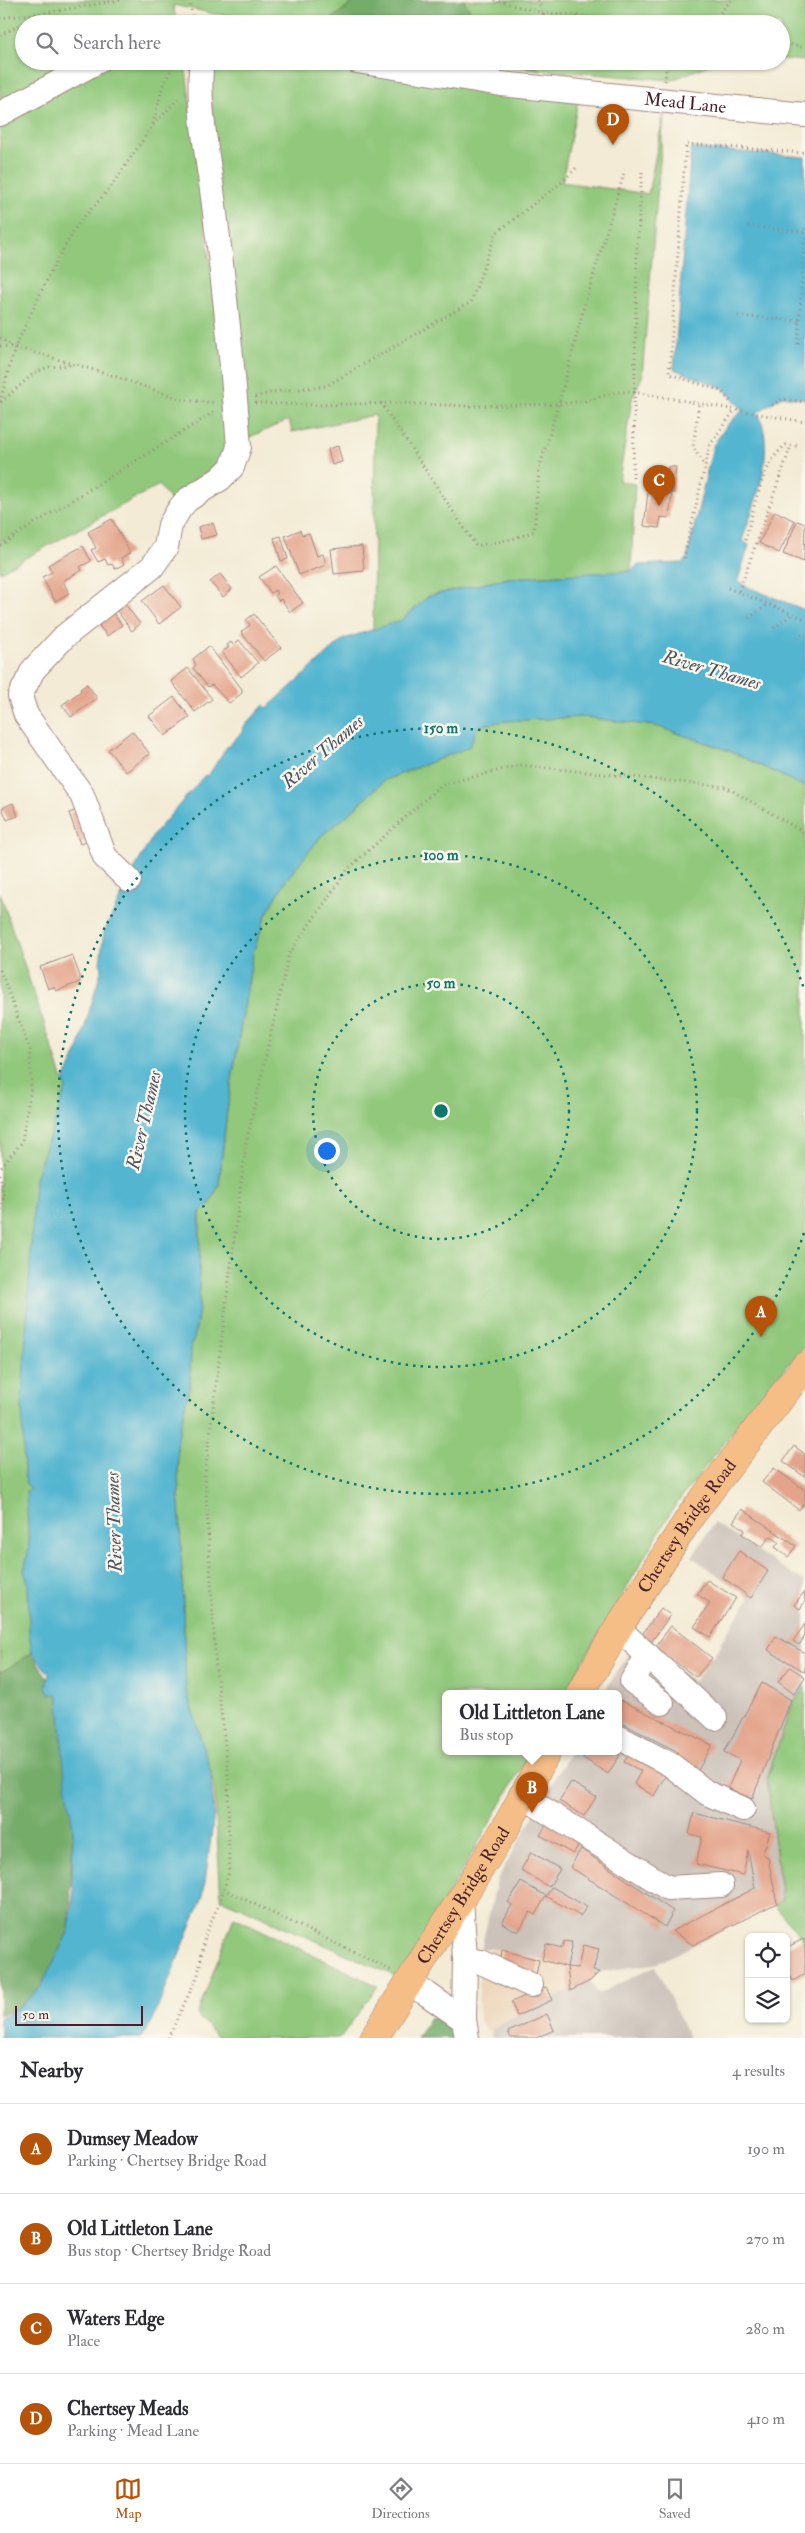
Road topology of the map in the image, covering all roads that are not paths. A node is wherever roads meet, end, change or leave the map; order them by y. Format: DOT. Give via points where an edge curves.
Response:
graph roads {
  1 [pos="81,70"];
  2 [pos="201,70"];
  3 [pos="413,70"];
  4 [pos="0,114"];
  5 [pos="805,114"];
  6 [pos="129,880"];
  7 [pos="805,1366"];
  8 [pos="618,1628"];
  9 [pos="648,1655"];
  10 [pos="582,1690"];
  11 [pos="662,1703"];
  12 [pos="715,1718"];
  13 [pos="622,1739"];
  14 [pos="544,1755"];
  15 [pos="521,1795"];
  16 [pos="743,1809"];
  17 [pos="721,1886"];
  18 [pos="461,1899"];
  19 [pos="465,1959"];
  20 [pos="409,1984"];
  21 [pos="531,1985"];
  22 [pos="465,2029"];
  23 [pos="374,2038"];
  1 -- 4 [label="street"];
  2 -- 6 [label="street" via="228,316 231,403 239,447 232,468 187,500 170,525 166,547 152,567 65,636 33,670 20,696 26,715 82,796 105,857"];
  3 -- 5 [label="street, Mead Lane" via="501,84"];
  7 -- 8 [label="main road, Chertsey Bridge Road" via="692,1514"];
  8 -- 9 [label="street"];
  8 -- 10 [label="main road, Chertsey Bridge Road"];
  9 -- 11 [label="street" via="632,1681"];
  9 -- 12 [label="street"];
  13 -- 16 [label="street" via="671,1765 707,1793"];
  14 -- 15 [label="main road, Chertsey Bridge Road"];
  15 -- 17 [label="street" via="668,1888"];
  15 -- 18 [label="main road, Chertsey Bridge Road" via="506,1827"];
  18 -- 19 [label="street"];
  18 -- 20 [label="main road, Chertsey Bridge Road"];
  19 -- 21 [label="street" via="481,1962"];
  19 -- 22 [label="street"];
  20 -- 22 [label="street" via="426,1994"];
  20 -- 23 [label="main road, Chertsey Bridge Road"];
}
